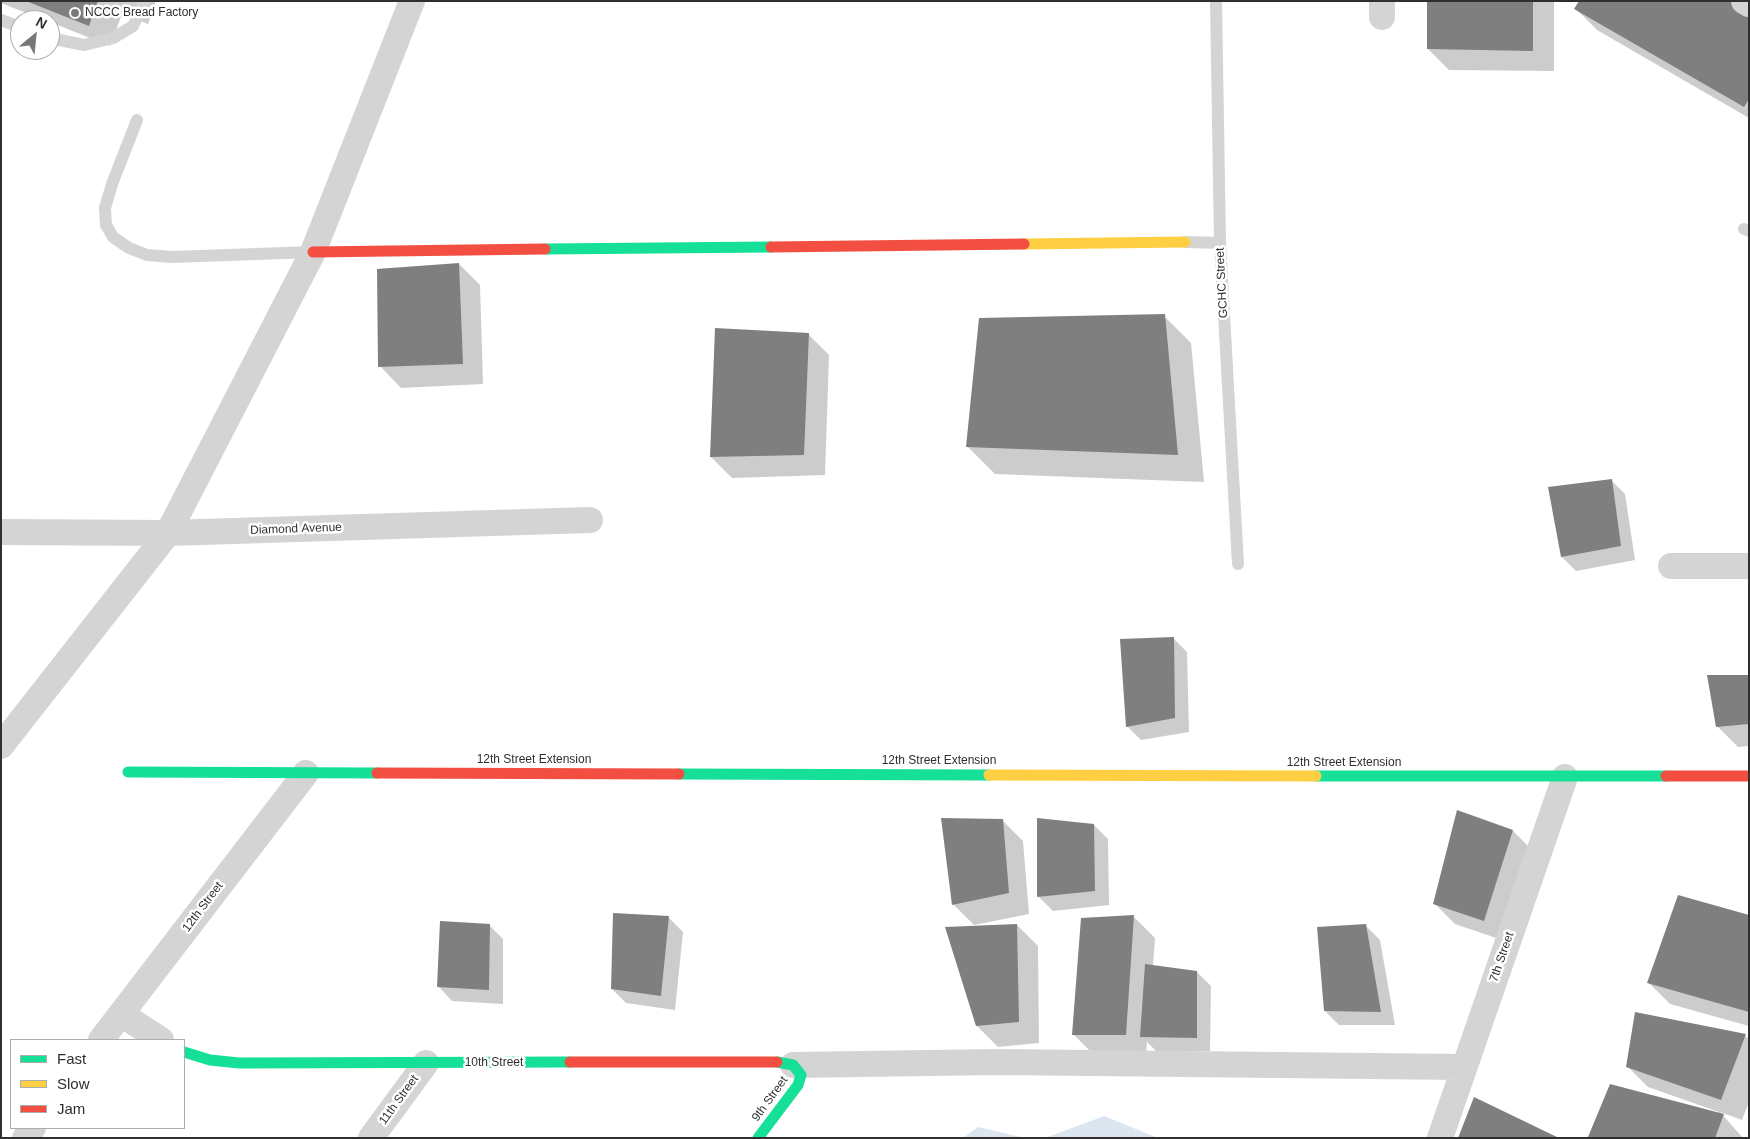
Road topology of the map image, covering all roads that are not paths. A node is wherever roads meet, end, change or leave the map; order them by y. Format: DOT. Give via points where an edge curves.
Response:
graph roads {
  1 [pos="145,1"];
  2 [pos="412,1"];
  3 [pos="1216,1"];
  4 [pos="1744,1"];
  5 [pos="1749,4"];
  6 [pos="60,40"];
  7 [pos="136,120"];
  8 [pos="1185,242"];
  9 [pos="1220,243"];
  10 [pos="313,252"];
  11 [pos="590,520"];
  12 [pos="1,532"];
  13 [pos="168,532"];
  14 [pos="1238,564"];
  15 [pos="1671,566"];
  16 [pos="1749,566"];
  17 [pos="1,746"];
  18 [pos="128,772"];
  19 [pos="306,773"];
  20 [pos="1749,776"];
  21 [pos="1565,777"];
  22 [pos="121,1014"];
  23 [pos="102,1039"];
  24 [pos="159,1039"];
  25 [pos="185,1052"];
  26 [pos="426,1063"];
  27 [pos="1463,1067"];
  28 [pos="797,1070"];
  29 [pos="371,1138"];
  30 [pos="758,1138"];
  31 [pos="1440,1138"];
  1 -- 6 [label="lane" via="133,26 113,38 84,45"];
  2 -- 10 [label="street"];
  3 -- 9 [label="lane, GCHC Street"];
  4 -- 5 [label="street"];
  7 -- 10 [label="lane" via="105,208 106,224 113,237 147,255 172,257"];
  8 -- 9 [label="lane"];
  8 -- 10 [label="street"];
  9 -- 14 [label="lane, GCHC Street"];
  10 -- 13 [label="street"];
  11 -- 13 [label="street, Diamond Avenue"];
  12 -- 13 [label="street, Diamond Avenue"];
  13 -- 17 [label="street"];
  15 -- 16 [label="street"];
  18 -- 19 [label="street, 12th Street Extension"];
  19 -- 21 [label="street, 12th Street Extension"];
  19 -- 22 [label="street, 12th Street"];
  20 -- 21 [label="street, 12th Street Extension"];
  21 -- 27 [label="street, 7th Street"];
  22 -- 23 [label="street, 12th Street"];
  22 -- 24 [label="street"];
  25 -- 26 [label="street, 10th Street" via="210,1060 239,1063"];
  26 -- 28 [label="street, 10th Street" via="779,1062"];
  26 -- 29 [label="street, 11th Street"];
  27 -- 28 [label="street" via="998,1062"];
  27 -- 31 [label="street, 7th Street"];
  28 -- 30 [label="street, 9th Street" via="798,1085"];
}
